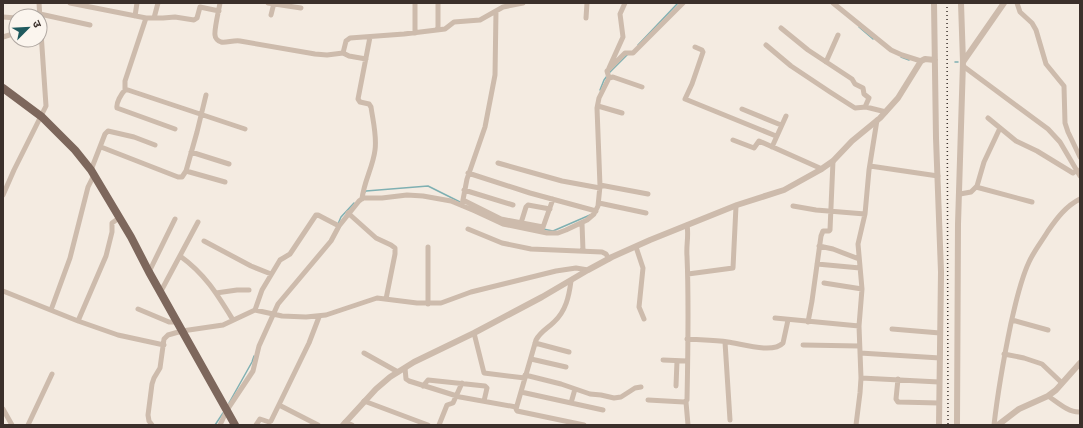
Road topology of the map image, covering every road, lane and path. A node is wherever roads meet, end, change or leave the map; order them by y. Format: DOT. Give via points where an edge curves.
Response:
graph roads {
  1 [pos="70,3"];
  2 [pos="105,3"];
  3 [pos="137,3"];
  4 [pos="158,3"];
  5 [pos="220,3"];
  6 [pos="272,3"];
  7 [pos="415,3"];
  8 [pos="438,3"];
  9 [pos="523,3"];
  10 [pos="587,3"];
  11 [pos="625,3"];
  12 [pos="683,3"];
  13 [pos="833,3"];
  14 [pos="934,3"];
  15 [pos="961,3"];
  16 [pos="1004,3"];
  17 [pos="1017,3"];
  18 [pos="87,4"];
  19 [pos="198,5"];
  20 [pos="301,8"];
  21 [pos="105,10"];
  22 [pos="219,10"];
  23 [pos="496,11"];
  24 [pos="272,15"];
  25 [pos="135,16"];
  26 [pos="48,18"];
  27 [pos="146,18"];
  28 [pos="154,18"];
  29 [pos="586,18"];
  30 [pos="90,25"];
  31 [pos="781,28"];
  32 [pos="438,30"];
  33 [pos="415,33"];
  34 [pos="838,35"];
  35 [pos="370,37"];
  36 [pos="766,46"];
  37 [pos="695,47"];
  38 [pos="42,48"];
  39 [pos="343,53"];
  40 [pos="366,60"];
  41 [pos="935,60"];
  42 [pos="921,61"];
  43 [pos="826,62"];
  44 [pos="963,64"];
  45 [pos="608,74"];
  46 [pos="642,87"];
  47 [pos="3,88"];
  48 [pos="125,90"];
  49 [pos="206,95"];
  50 [pos="598,106"];
  51 [pos="865,107"];
  52 [pos="742,109"];
  53 [pos="886,112"];
  54 [pos="622,113"];
  55 [pos="201,115"];
  56 [pos="786,116"];
  57 [pos="42,117"];
  58 [pos="988,118"];
  59 [pos="877,120"];
  60 [pos="781,125"];
  61 [pos="1000,128"];
  62 [pos="175,129"];
  63 [pos="244,129"];
  64 [pos="776,136"];
  65 [pos="733,140"];
  66 [pos="154,145"];
  67 [pos="101,147"];
  68 [pos="772,147"];
  69 [pos="191,152"];
  70 [pos="1080,157"];
  71 [pos="833,161"];
  72 [pos="498,163"];
  73 [pos="229,164"];
  74 [pos="870,166"];
  75 [pos="822,169"];
  76 [pos="1077,170"];
  77 [pos="186,171"];
  78 [pos="93,173"];
  79 [pos="468,173"];
  80 [pos="938,176"];
  81 [pos="1080,176"];
  82 [pos="225,182"];
  83 [pos="976,186"];
  84 [pos="599,187"];
  85 [pos="464,190"];
  86 [pos="648,194"];
  87 [pos="960,194"];
  88 [pos="3,195"];
  89 [pos="363,196"];
  90 [pos="553,199"];
  91 [pos="1080,199"];
  92 [pos="1032,202"];
  93 [pos="462,203"];
  94 [pos="599,203"];
  95 [pos="513,205"];
  96 [pos="736,206"];
  97 [pos="794,206"];
  98 [pos="550,209"];
  99 [pos="595,211"];
  100 [pos="830,211"];
  101 [pos="348,213"];
  102 [pos="646,213"];
  103 [pos="865,214"];
  104 [pos="119,218"];
  105 [pos="175,219"];
  106 [pos="198,222"];
  107 [pos="521,222"];
  108 [pos="582,223"];
  109 [pos="337,225"];
  110 [pos="687,225"];
  111 [pos="468,229"];
  112 [pos="542,229"];
  113 [pos="204,241"];
  114 [pos="819,246"];
  115 [pos="428,247"];
  116 [pos="636,247"];
  117 [pos="583,251"];
  118 [pos="180,256"];
  119 [pos="609,259"];
  120 [pos="859,259"];
  121 [pos="817,264"];
  122 [pos="860,268"];
  123 [pos="588,270"];
  124 [pos="148,272"];
  125 [pos="271,274"];
  126 [pos="688,274"];
  127 [pos="571,281"];
  128 [pos="824,283"];
  129 [pos="862,289"];
  130 [pos="249,290"];
  131 [pos="3,291"];
  132 [pos="160,293"];
  133 [pos="216,293"];
  134 [pos="386,299"];
  135 [pos="428,304"];
  136 [pos="138,309"];
  137 [pos="50,310"];
  138 [pos="255,310"];
  139 [pos="273,314"];
  140 [pos="319,317"];
  141 [pos="776,318"];
  142 [pos="233,320"];
  143 [pos="644,320"];
  144 [pos="788,320"];
  145 [pos="1012,320"];
  146 [pos="78,321"];
  147 [pos="177,322"];
  148 [pos="808,322"];
  149 [pos="859,326"];
  150 [pos="892,329"];
  151 [pos="1048,330"];
  152 [pos="182,331"];
  153 [pos="474,333"];
  154 [pos="940,333"];
  155 [pos="687,338"];
  156 [pos="725,342"];
  157 [pos="535,343"];
  158 [pos="164,345"];
  159 [pos="803,345"];
  160 [pos="859,346"];
  161 [pos="569,352"];
  162 [pos="364,353"];
  163 [pos="860,353"];
  164 [pos="1004,354"];
  165 [pos="940,358"];
  166 [pos="531,359"];
  167 [pos="663,360"];
  168 [pos="677,361"];
  169 [pos="688,361"];
  170 [pos="1080,363"];
  171 [pos="566,367"];
  172 [pos="405,368"];
  173 [pos="398,372"];
  174 [pos="52,374"];
  175 [pos="525,376"];
  176 [pos="861,378"];
  177 [pos="898,379"];
  178 [pos="939,382"];
  179 [pos="462,383"];
  180 [pos="1062,383"];
  181 [pos="423,386"];
  182 [pos="676,386"];
  183 [pos="641,387"];
  184 [pos="575,389"];
  185 [pos="521,392"];
  186 [pos="457,396"];
  187 [pos="1048,396"];
  188 [pos="648,400"];
  189 [pos="364,401"];
  190 [pos="484,401"];
  191 [pos="686,402"];
  192 [pos="571,403"];
  193 [pos="939,403"];
  194 [pos="279,405"];
  195 [pos="516,407"];
  196 [pos="226,408"];
  197 [pos="3,409"];
  198 [pos="603,410"];
  199 [pos="1080,412"];
  200 [pos="730,420"];
  201 [pos="344,424"];
  202 [pos="12,425"];
  203 [pos="28,425"];
  204 [pos="152,425"];
  205 [pos="220,425"];
  206 [pos="235,425"];
  207 [pos="256,425"];
  208 [pos="318,425"];
  209 [pos="352,425"];
  210 [pos="428,425"];
  211 [pos="439,425"];
  212 [pos="584,425"];
  213 [pos="688,425"];
  214 [pos="856,425"];
  215 [pos="939,425"];
  216 [pos="957,425"];
  217 [pos="994,425"];
  218 [pos="998,425"];
  1 -- 18 [label="street"];
  2 -- 21 [label="street"];
  3 -- 25 [label="street"];
  4 -- 28 [label="street"];
  5 -- 22 [label="street"];
  6 -- 20 [label="street"];
  6 -- 24 [label="street"];
  7 -- 33 [label="street"];
  8 -- 32 [label="street"];
  9 -- 23 [label="street" via="505,6"];
  10 -- 29 [label="street"];
  11 -- 45 [label="street" via="620,14 623,37"];
  12 -- 45 [label="street" via="630,53 623,54"];
  13 -- 42 [label="street" via="891,50"];
  14 -- 41 [label="street"];
  15 -- 44 [label="street"];
  16 -- 44 [label="street"];
  17 -- 70 [label="street" via="1020,12 1034,26 1046,64 1064,86 1066,127"];
  18 -- 21 [label="street"];
  19 -- 22 [label="street"];
  19 -- 28 [label="street" via="195,20 175,17"];
  21 -- 25 [label="street"];
  22 -- 39 [label="street" via="215,35 221,42 240,41 315,54"];
  23 -- 32 [label="street" via="482,20 454,22 446,29"];
  23 -- 79 [label="street" via="495,75 485,127"];
  25 -- 27 [label="street"];
  26 -- 30 [label="street"];
  27 -- 28 [label="street"];
  27 -- 48 [label="street" via="125,81"];
  31 -- 43 [label="street"];
  32 -- 33 [label="street"];
  33 -- 35 [label="street"];
  34 -- 43 [label="street"];
  35 -- 39 [label="street" via="348,38"];
  35 -- 40 [label="street"];
  36 -- 51 [label="street" via="830,92 856,108"];
  37 -- 64 [label="street" via="702,52 685,99"];
  38 -- 57 [label="street" via="47,103"];
  39 -- 40 [label="street"];
  40 -- 89 [label="street" via="358,99 371,107 375,146"];
  41 -- 42 [label="street"];
  41 -- 80 [label="street"];
  42 -- 53 [label="street"];
  43 -- 51 [label="street" via="863,88 864,94 869,98"];
  44 -- 76 [label="street" via="1048,128"];
  44 -- 87 [label="street"];
  45 -- 46 [label="street"];
  45 -- 50 [label="street"];
  47 -- 57 [label="main road"];
  48 -- 55 [label="street"];
  48 -- 62 [label="street" via="117,105 118,108"];
  49 -- 55 [label="street"];
  50 -- 54 [label="street"];
  50 -- 84 [label="street"];
  51 -- 53 [label="street"];
  52 -- 60 [label="street"];
  53 -- 59 [label="street"];
  55 -- 63 [label="street"];
  55 -- 69 [label="street"];
  56 -- 60 [label="street"];
  57 -- 78 [label="main road" via="75,150"];
  57 -- 88 [label="street"];
  58 -- 61 [label="street"];
  59 -- 71 [label="street"];
  59 -- 74 [label="street"];
  60 -- 64 [label="street"];
  61 -- 76 [label="street" via="1016,141 1073,173"];
  61 -- 83 [label="street"];
  64 -- 68 [label="street"];
  65 -- 68 [label="street" via="754,148 758,142"];
  66 -- 67 [label="street" via="110,131 106,134"];
  67 -- 77 [label="street" via="180,177"];
  67 -- 78 [label="street"];
  68 -- 75 [label="street"];
  69 -- 73 [label="street"];
  69 -- 77 [label="street"];
  71 -- 75 [label="street"];
  71 -- 100 [label="street"];
  72 -- 84 [label="street" via="562,181"];
  74 -- 80 [label="street"];
  74 -- 103 [label="street"];
  75 -- 96 [label="street" via="784,190"];
  76 -- 81 [label="street"];
  77 -- 82 [label="street"];
  78 -- 104 [label="main road"];
  78 -- 137 [label="street" via="70,258"];
  79 -- 85 [label="street"];
  79 -- 90 [label="street"];
  80 -- 154 [label="street"];
  83 -- 87 [label="street" via="971,192"];
  83 -- 92 [label="street"];
  84 -- 86 [label="street"];
  84 -- 94 [label="street"];
  85 -- 93 [label="street"];
  85 -- 95 [label="street"];
  87 -- 216 [label="street"];
  89 -- 93 [label="street" via="382,198 414,195"];
  89 -- 101 [label="street"];
  90 -- 98 [label="street"];
  90 -- 99 [label="street"];
  91 -- 145 [label="street" via="1062,212 1032,255 1018,288"];
  93 -- 107 [label="street" via="501,219"];
  93 -- 112 [label="street" via="501,223"];
  94 -- 99 [label="street"];
  94 -- 102 [label="street"];
  96 -- 110 [label="street"];
  96 -- 126 [label="street" via="733,268"];
  97 -- 100 [label="street"];
  98 -- 107 [label="street" via="528,205"];
  98 -- 112 [label="street"];
  99 -- 108 [label="street"];
  100 -- 103 [label="street"];
  100 -- 114 [label="street" via="830,230 823,232"];
  101 -- 109 [label="street"];
  101 -- 134 [label="street" via="376,238 395,248"];
  103 -- 120 [label="street" via="859,241"];
  104 -- 124 [label="main road"];
  104 -- 146 [label="street" via="112,223 106,256"];
  105 -- 124 [label="street"];
  106 -- 118 [label="street"];
  107 -- 112 [label="street"];
  108 -- 112 [label="street" via="550,234"];
  108 -- 117 [label="street"];
  109 -- 125 [label="street" via="316,215 290,254 280,260"];
  109 -- 139 [label="street" via="331,241 279,303"];
  110 -- 116 [label="street"];
  110 -- 126 [label="street"];
  111 -- 117 [label="street" via="502,243 531,249"];
  113 -- 125 [label="street"];
  114 -- 120 [label="street"];
  114 -- 121 [label="street"];
  115 -- 135 [label="street"];
  116 -- 119 [label="street"];
  116 -- 143 [label="street" via="644,270 639,307"];
  117 -- 119 [label="street" via="604,252"];
  118 -- 132 [label="street"];
  118 -- 133 [label="street" via="197,270"];
  119 -- 123 [label="street"];
  120 -- 122 [label="street"];
  121 -- 122 [label="street"];
  121 -- 148 [label="street"];
  122 -- 129 [label="street"];
  123 -- 127 [label="street"];
  123 -- 135 [label="street" via="576,268 556,271"];
  124 -- 132 [label="main road"];
  125 -- 138 [label="street" via="259,296"];
  126 -- 155 [label="street"];
  127 -- 153 [label="street"];
  127 -- 157 [label="street" via="565,307 556,321 541,332"];
  128 -- 129 [label="street"];
  129 -- 149 [label="street"];
  130 -- 133 [label="street"];
  131 -- 137 [label="street"];
  132 -- 147 [label="main road"];
  133 -- 142 [label="street"];
  134 -- 135 [label="street"];
  134 -- 140 [label="street" via="374,299"];
  136 -- 147 [label="street" via="169,322"];
  137 -- 146 [label="street"];
  138 -- 139 [label="street"];
  138 -- 142 [label="street"];
  139 -- 140 [label="street"];
  139 -- 196 [label="street" via="259,346 253,371"];
  140 -- 194 [label="street"];
  141 -- 144 [label="street"];
  142 -- 152 [label="street" via="218,327"];
  144 -- 148 [label="street"];
  144 -- 156 [label="street" via="780,346 764,348"];
  145 -- 151 [label="street"];
  145 -- 164 [label="street"];
  146 -- 158 [label="street" via="118,335"];
  147 -- 152 [label="main road"];
  148 -- 149 [label="street"];
  149 -- 160 [label="street"];
  150 -- 154 [label="street"];
  152 -- 158 [label="street" via="167,336"];
  152 -- 196 [label="main road"];
  153 -- 172 [label="street"];
  153 -- 175 [label="street" via="484,372"];
  154 -- 165 [label="street"];
  155 -- 156 [label="street"];
  155 -- 169 [label="street"];
  156 -- 200 [label="street"];
  157 -- 161 [label="street"];
  157 -- 166 [label="street"];
  158 -- 204 [label="street" via="160,368 153,380 151,392 148,415"];
  159 -- 160 [label="street"];
  160 -- 163 [label="street"];
  162 -- 173 [label="street"];
  163 -- 165 [label="street"];
  163 -- 176 [label="street"];
  164 -- 180 [label="street" via="1042,364"];
  164 -- 217 [label="street"];
  165 -- 178 [label="street"];
  166 -- 171 [label="street"];
  166 -- 175 [label="street"];
  167 -- 168 [label="street"];
  168 -- 169 [label="street"];
  168 -- 182 [label="street"];
  169 -- 191 [label="street"];
  170 -- 180 [label="street"];
  172 -- 173 [label="street"];
  172 -- 181 [label="street" via="407,380"];
  173 -- 189 [label="street"];
  174 -- 203 [label="street"];
  175 -- 184 [label="street"];
  175 -- 185 [label="street"];
  176 -- 177 [label="street"];
  176 -- 214 [label="street"];
  177 -- 178 [label="street"];
  177 -- 193 [label="street" via="896,401"];
  178 -- 193 [label="street"];
  179 -- 181 [label="street" via="428,380"];
  179 -- 186 [label="street"];
  179 -- 190 [label="street" via="486,386"];
  180 -- 187 [label="street"];
  181 -- 186 [label="street"];
  183 -- 184 [label="street" via="614,398"];
  184 -- 192 [label="street"];
  185 -- 192 [label="street"];
  185 -- 195 [label="street"];
  186 -- 190 [label="street"];
  186 -- 211 [label="street" via="452,404 447,405"];
  187 -- 199 [label="street" via="1067,408"];
  187 -- 218 [label="street" via="1019,408"];
  188 -- 191 [label="street"];
  189 -- 201 [label="street"];
  189 -- 210 [label="street"];
  190 -- 195 [label="street"];
  191 -- 213 [label="street"];
  192 -- 198 [label="street"];
  193 -- 215 [label="street"];
  194 -- 207 [label="street" via="270,422 260,419"];
  194 -- 208 [label="street"];
  195 -- 212 [label="street" via="518,411"];
  196 -- 205 [label="street"];
  196 -- 206 [label="main road"];
  197 -- 202 [label="street"];
  201 -- 209 [label="street"];
}
